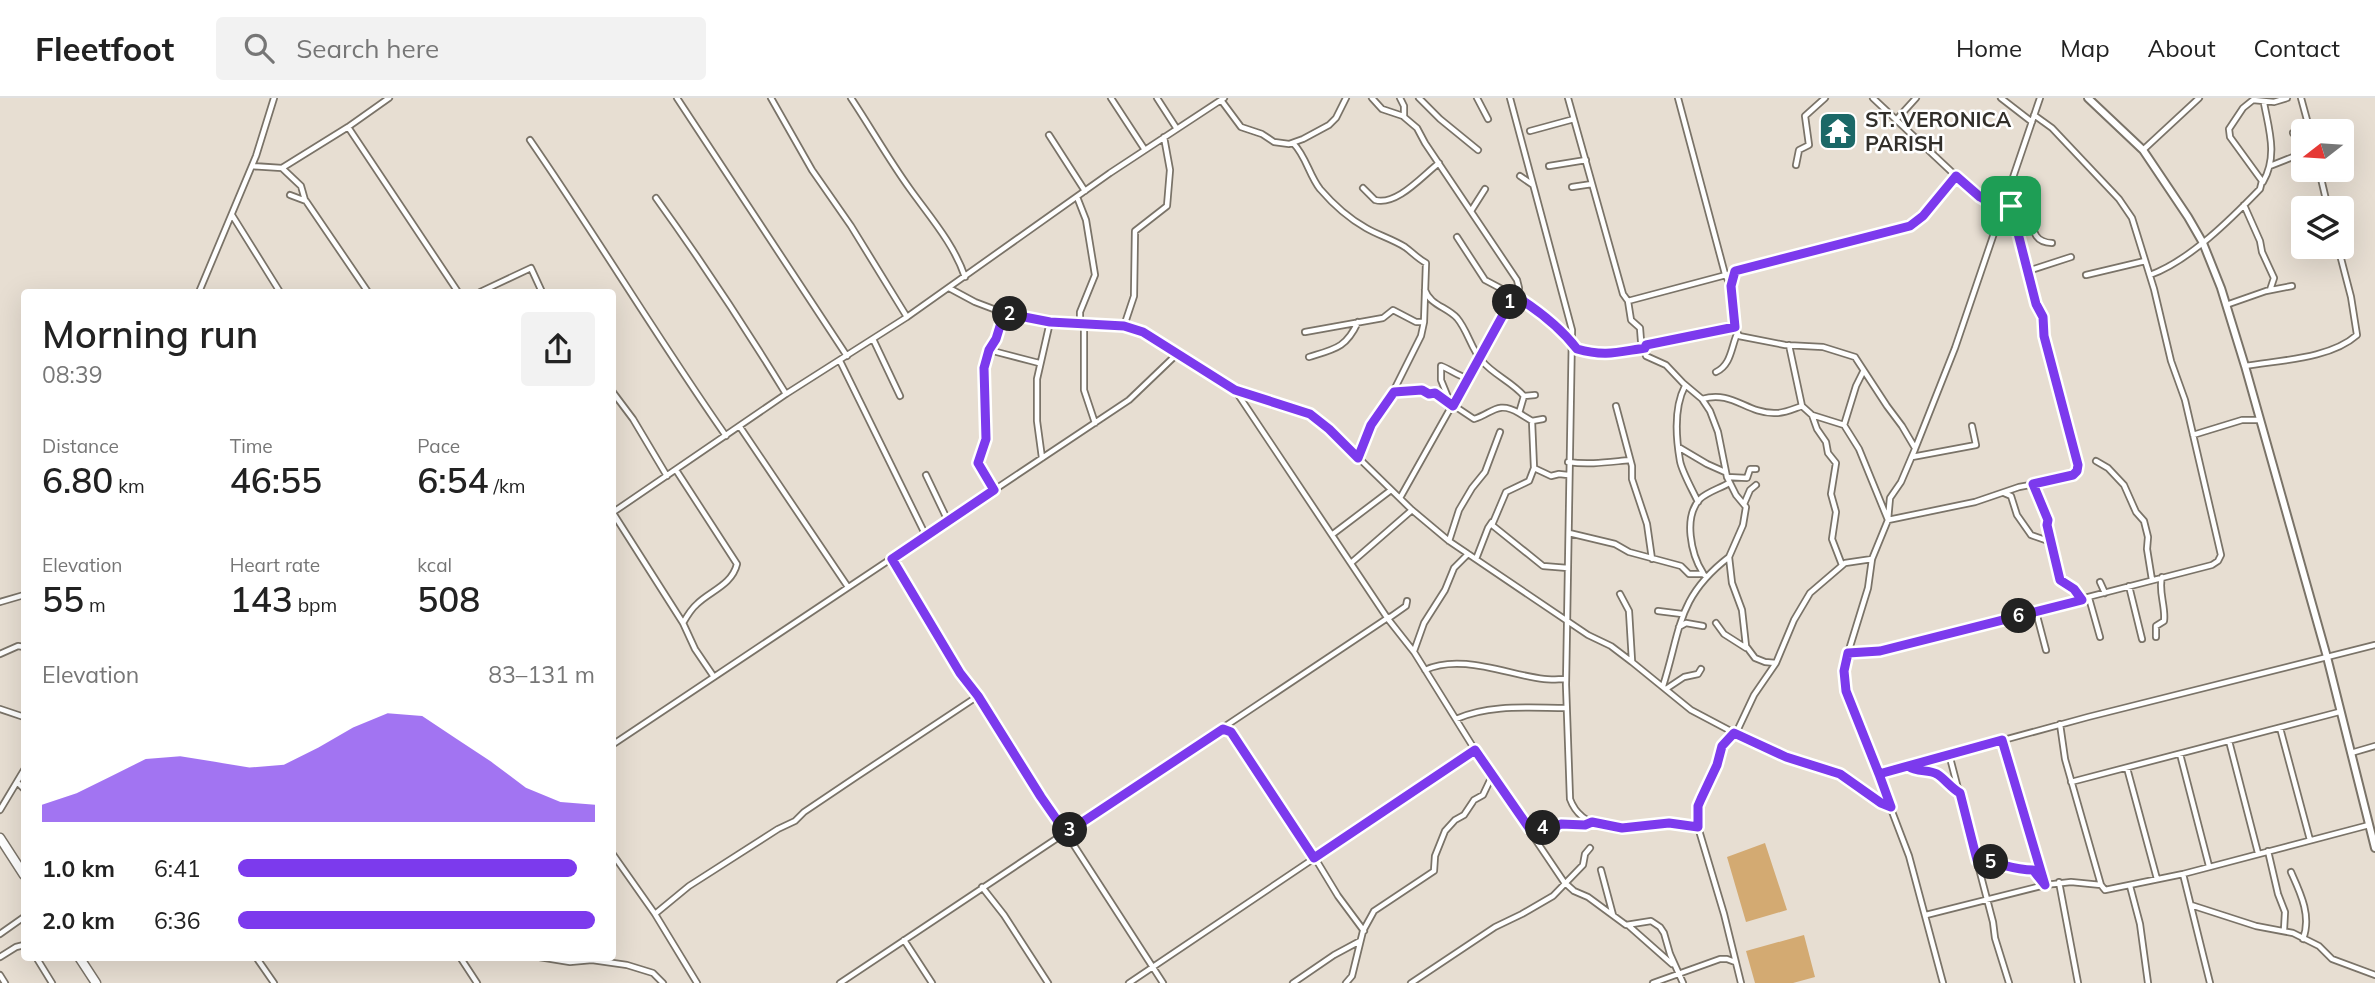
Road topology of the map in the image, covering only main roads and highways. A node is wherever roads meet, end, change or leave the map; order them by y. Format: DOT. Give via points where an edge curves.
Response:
graph roads {
  1 [pos="0,838"];
  2 [pos="21,870"];
  3 [pos="82,961"];
  4 [pos="96,983"];
  1 -- 2 [label="highway"];
  3 -- 4 [label="highway"];
}
